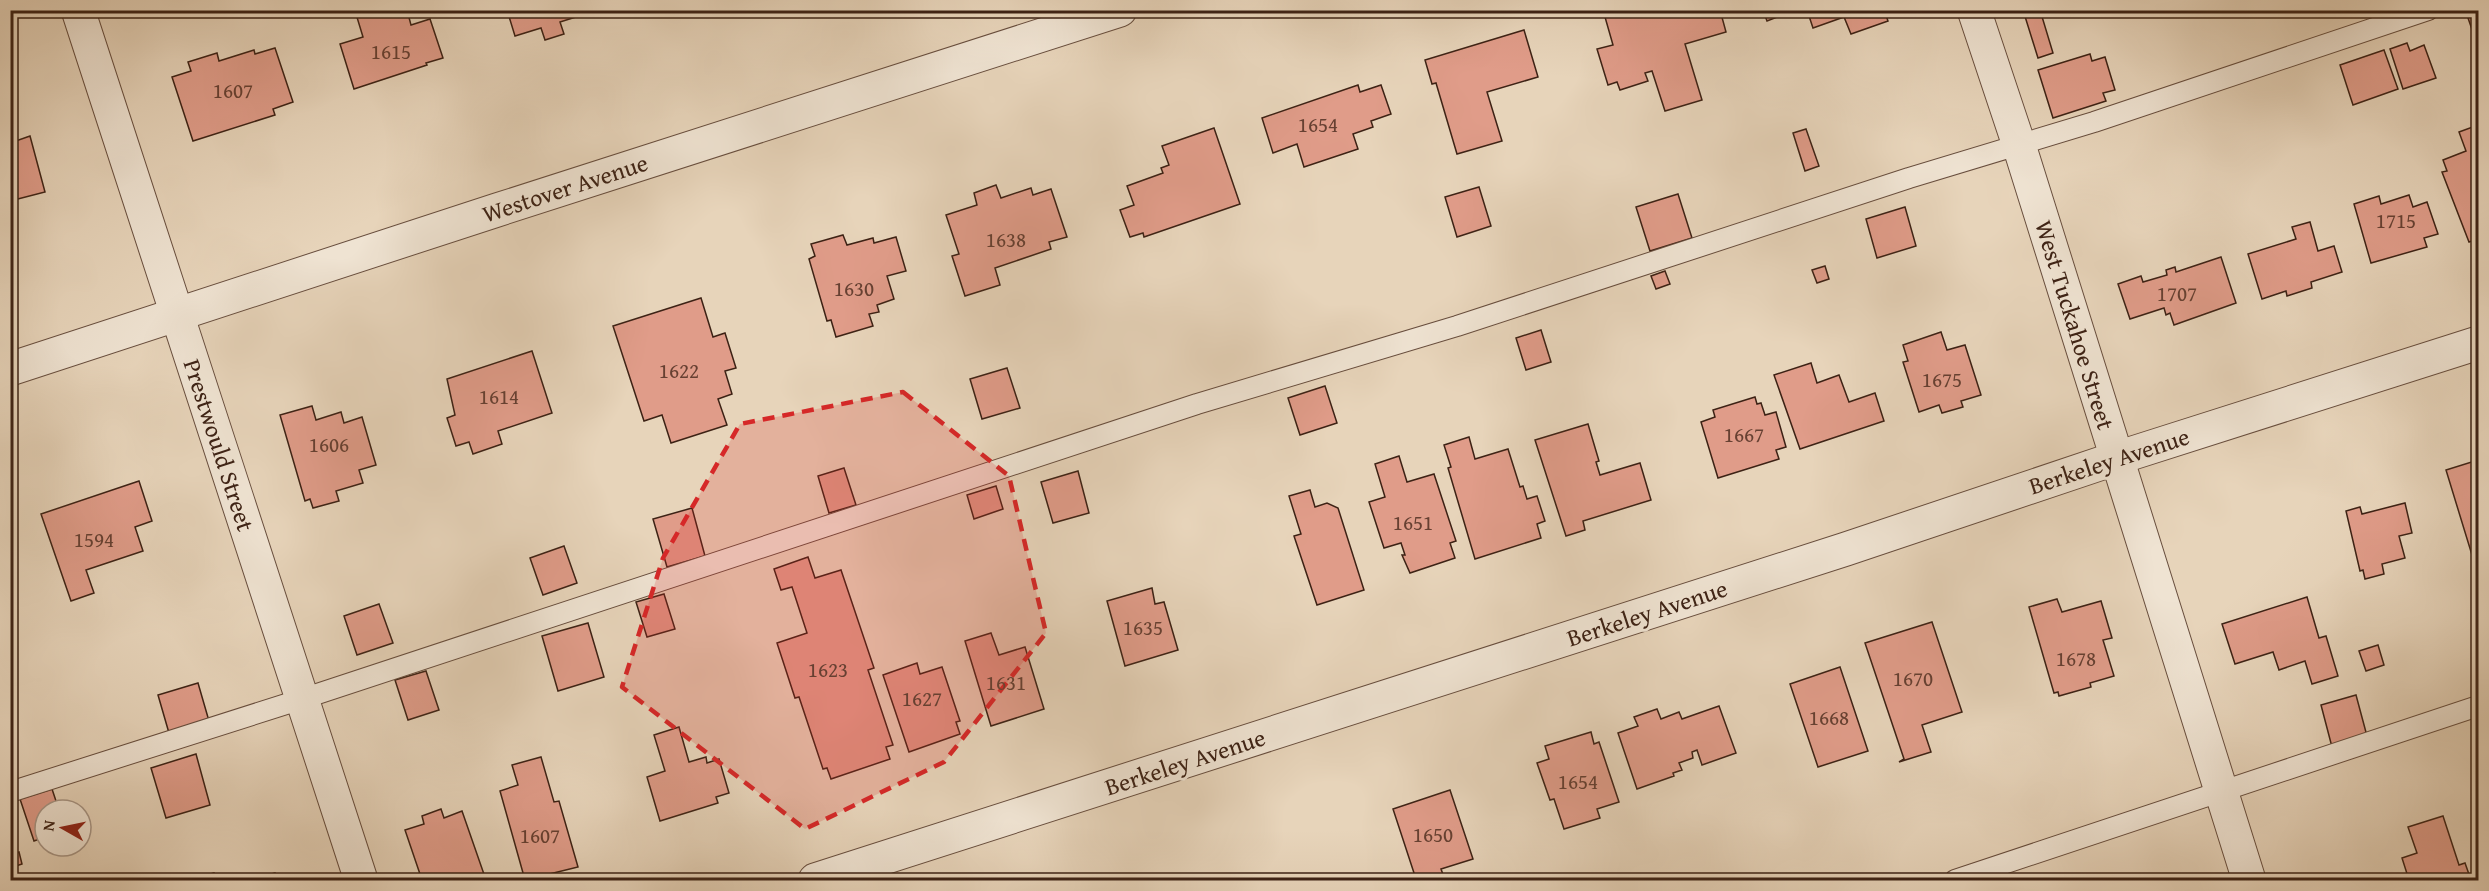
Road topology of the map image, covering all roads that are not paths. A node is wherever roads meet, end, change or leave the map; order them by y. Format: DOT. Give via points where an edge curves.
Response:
graph roads {
  1 [pos="78,10"];
  2 [pos="1120,10"];
  3 [pos="1974,10"];
  4 [pos="2428,10"];
  5 [pos="2019,145"];
  6 [pos="177,314"];
  7 [pos="2478,343"];
  8 [pos="10,369"];
  9 [pos="2117,458"];
  10 [pos="302,699"];
  11 [pos="2478,705"];
  12 [pos="10,792"];
  13 [pos="2220,793"];
  14 [pos="361,880"];
  15 [pos="815,880"];
  16 [pos="1955,880"];
  17 [pos="2249,880"];
  1 -- 6 [label="street, Prestwould Street"];
  2 -- 6 [label="street, Westover Avenue"];
  3 -- 5 [label="street, West Tuckahoe Street"];
  4 -- 5 [label="lane"];
  5 -- 9 [label="street, West Tuckahoe Street"];
  5 -- 10 [label="lane" via="1457,326 1197,404"];
  6 -- 8 [label="street, Westover Avenue"];
  6 -- 10 [label="street, Prestwould Street"];
  7 -- 9 [label="street, Berkeley Avenue"];
  9 -- 13 [label="street, West Tuckahoe Street"];
  9 -- 15 [label="street, Berkeley Avenue" via="1835,553"];
  10 -- 12 [label="lane"];
  10 -- 14 [label="street, Prestwould Street"];
  11 -- 13 [label="lane"];
  13 -- 16 [label="lane"];
  13 -- 17 [label="street, West Tuckahoe Street"];
}
